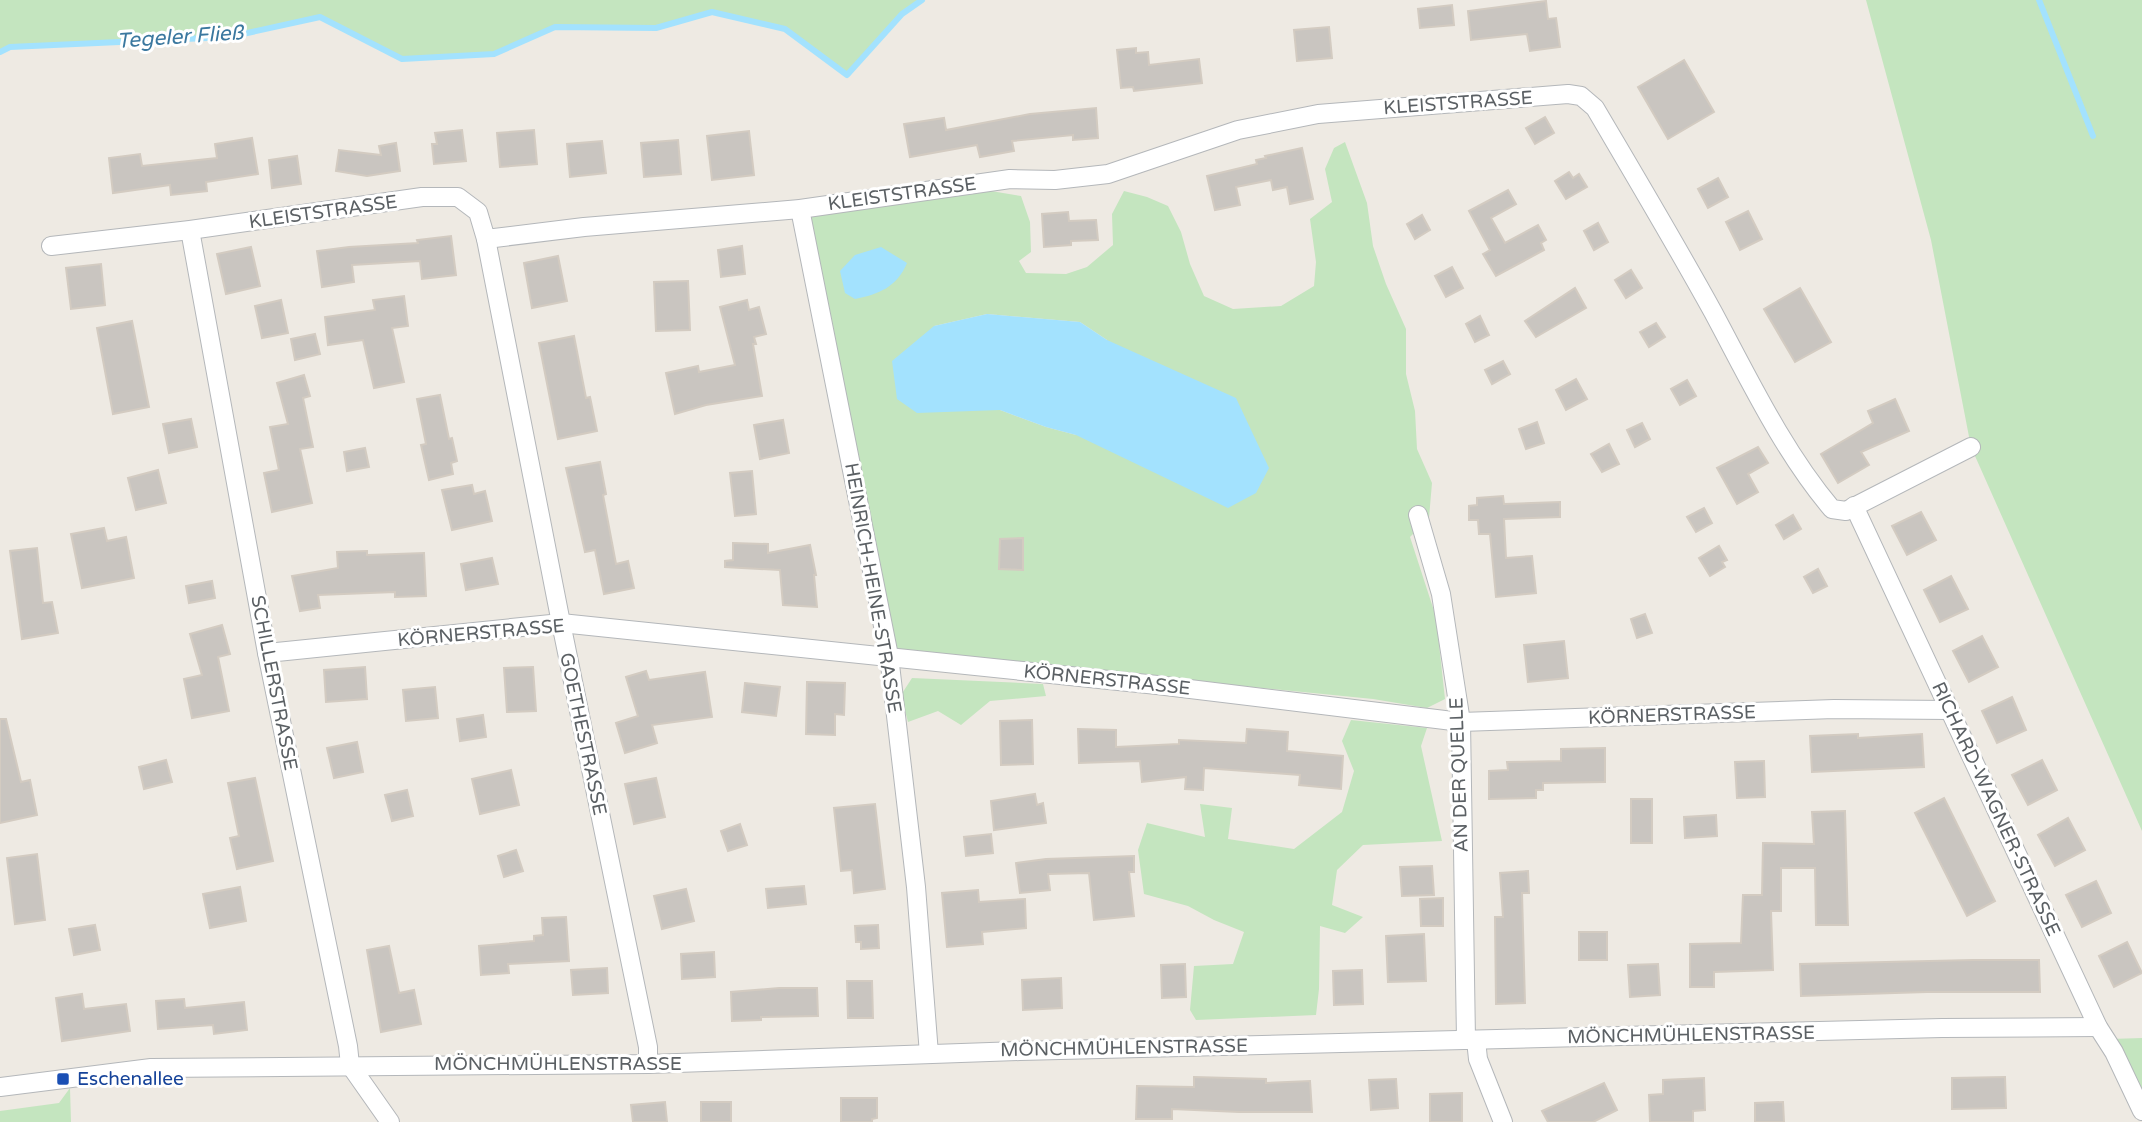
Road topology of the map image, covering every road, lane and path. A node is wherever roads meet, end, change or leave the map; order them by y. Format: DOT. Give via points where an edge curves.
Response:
graph roads {
  1 [pos="800,209"];
  2 [pos="190,230"];
  3 [pos="486,239"];
  4 [pos="51,246"];
  5 [pos="1971,447"];
  6 [pos="1854,506"];
  7 [pos="1418,515"];
  8 [pos="561,623"];
  9 [pos="267,653"];
  10 [pos="889,656"];
  11 [pos="1949,710"];
  12 [pos="1461,722"];
  13 [pos="2098,1027"];
  14 [pos="1471,1040"];
  15 [pos="929,1054"];
  16 [pos="648,1064"];
  17 [pos="350,1065"];
  18 [pos="0,1087"];
  19 [pos="2142,1111"];
  20 [pos="390,1122"];
  21 [pos="1503,1122"];
  1 -- 3 [label="street, KLEISTSTRASSE" via="584,226"];
  1 -- 6 [label="street, KLEISTSTRASSE" via="965,184 1108,174 1238,130 1318,114 1581,96 1595,108 1684,258 1768,414 1818,492 1832,509 1846,511"];
  1 -- 10 [label="street, HEINRICH-HEINE-STRASSE"];
  2 -- 3 [label="street, KLEISTSTRASSE" via="422,197 458,197 478,212"];
  2 -- 4 [label="street, KLEISTSTRASSE"];
  2 -- 9 [label="street, SCHILLERSTRASSE"];
  3 -- 8 [label="street, GOETHESTRASSE"];
  5 -- 6 [label="street"];
  6 -- 11 [label="street, RICHARD-WAGNER-STRASSE"];
  7 -- 12 [label="street, AN DER QUELLE" via="1441,594"];
  8 -- 9 [label="street, KÖRNERSTRASSE"];
  8 -- 10 [label="street, KÖRNERSTRASSE"];
  8 -- 16 [label="street, GOETHESTRASSE"];
  9 -- 17 [label="street, SCHILLERSTRASSE"];
  10 -- 12 [label="street, KÖRNERSTRASSE"];
  10 -- 15 [label="street, HEINRICH-HEINE-STRASSE" via="916,887"];
  11 -- 12 [label="street, KÖRNERSTRASSE" via="1834,709"];
  11 -- 13 [label="street, RICHARD-WAGNER-STRASSE"];
  12 -- 14 [label="street, AN DER QUELLE"];
  13 -- 14 [label="street, MÖNCHMÜHLENSTRASSE"];
  13 -- 19 [label="street, RICHARD-WAGNER-STRASSE"];
  14 -- 15 [label="street, MÖNCHMÜHLENSTRASSE"];
  14 -- 21 [label="street, AN DER QUELLE"];
  15 -- 16 [label="street, MÖNCHMÜHLENSTRASSE"];
  16 -- 17 [label="street, MÖNCHMÜHLENSTRASSE"];
  17 -- 18 [label="street, MÖNCHMÜHLENSTRASSE" via="150,1068"];
  17 -- 20 [label="street, SCHILLERSTRASSE"];
}
